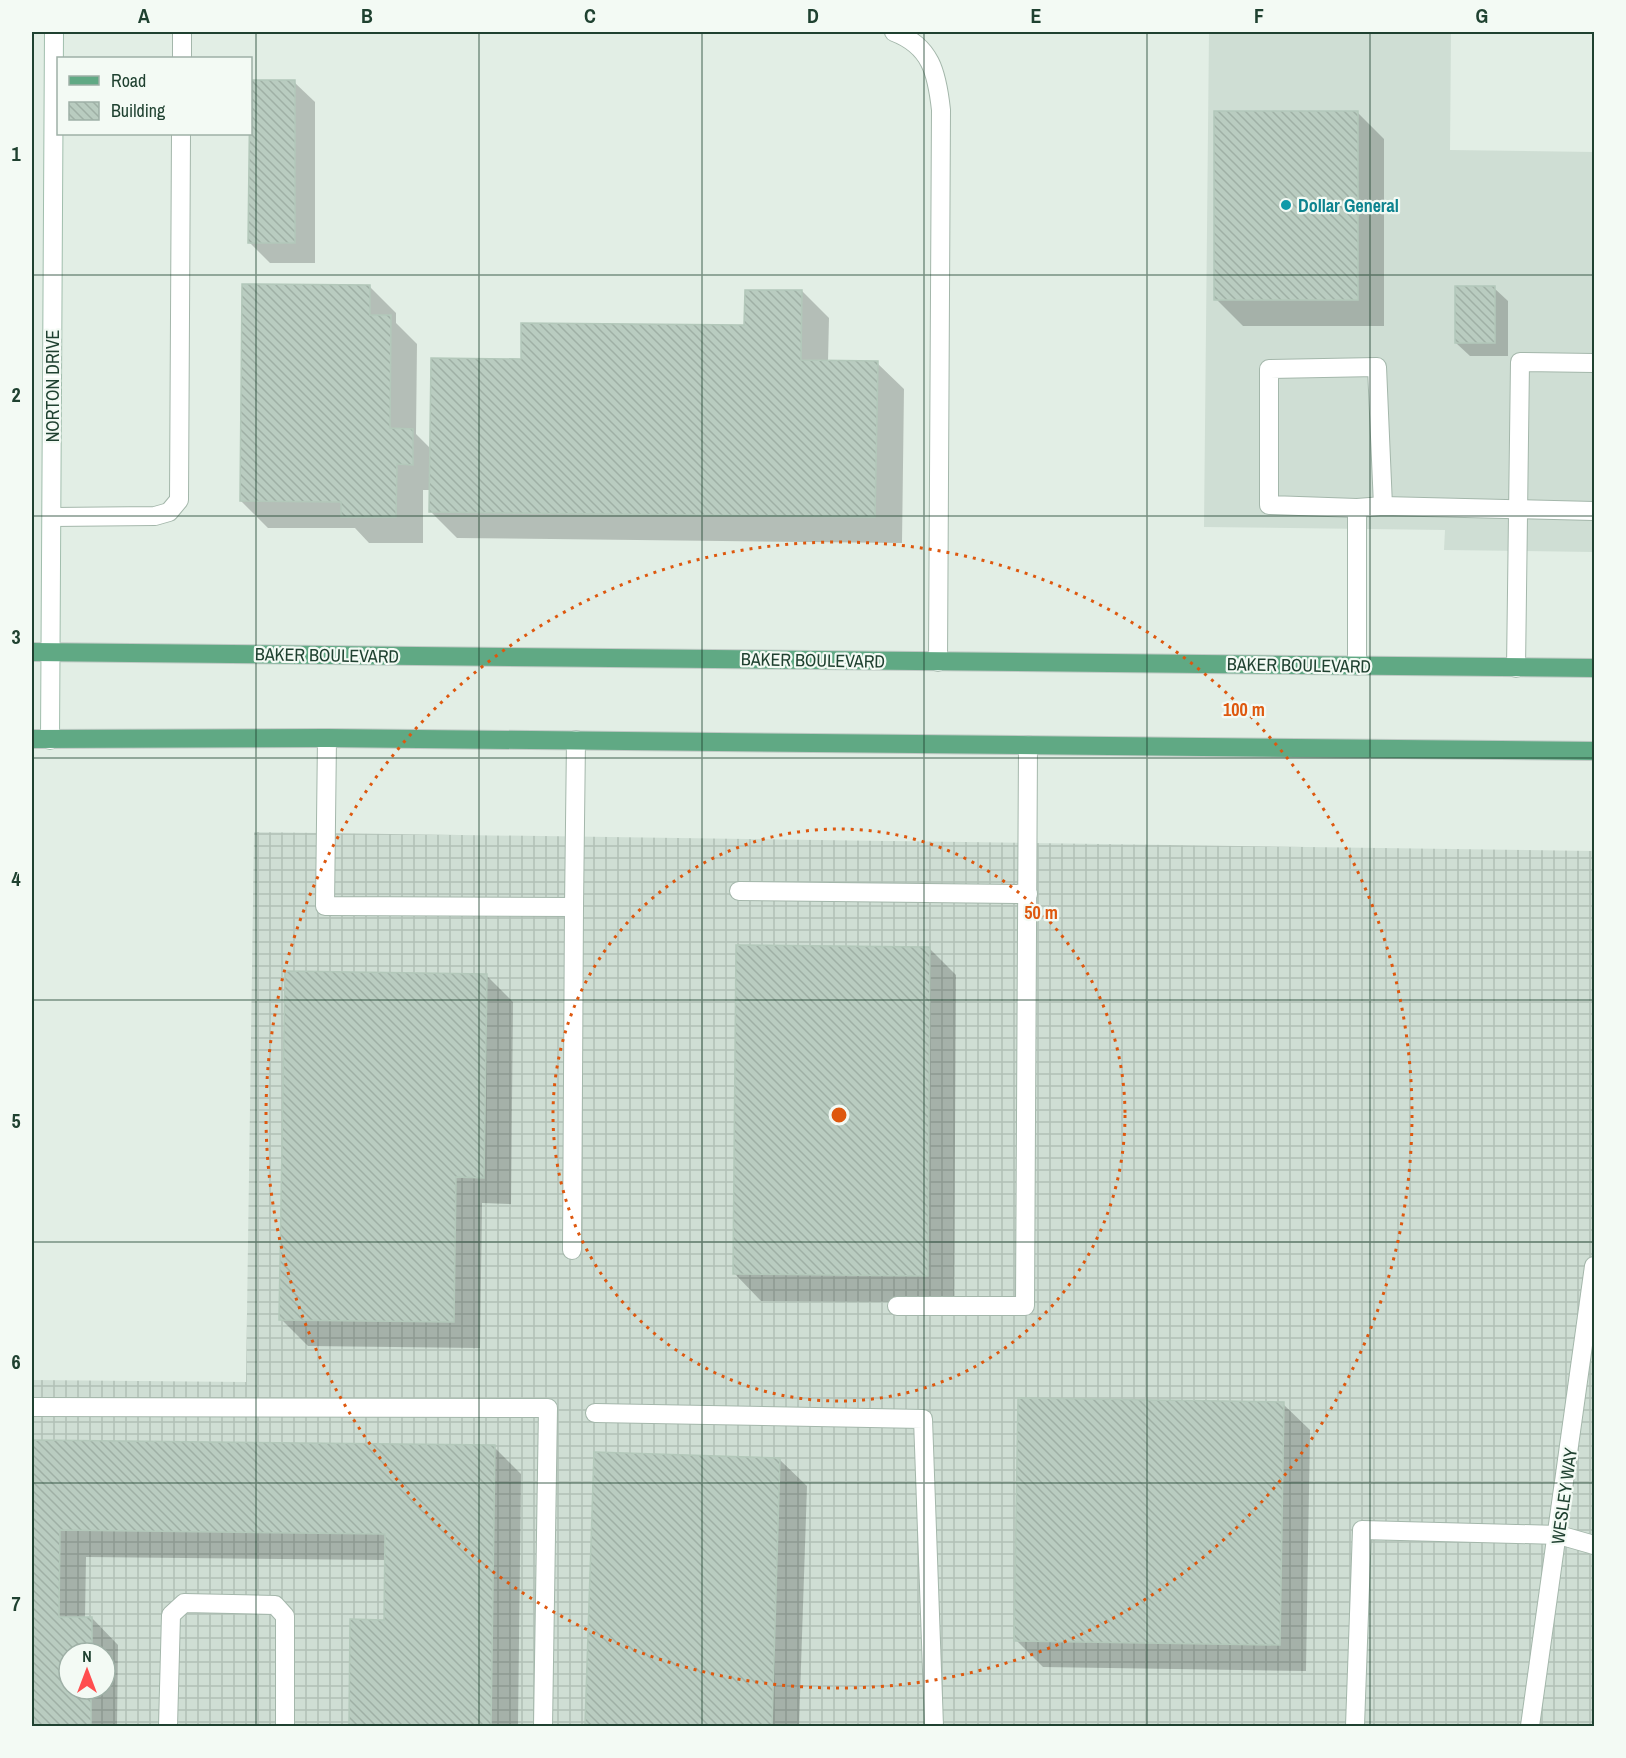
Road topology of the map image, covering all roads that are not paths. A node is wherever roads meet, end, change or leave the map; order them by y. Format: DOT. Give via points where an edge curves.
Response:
graph roads {
  1 [pos="54,32"];
  2 [pos="182,32"];
  3 [pos="894,32"];
  4 [pos="182,57"];
  5 [pos="181,135"];
  6 [pos="1594,363"];
  7 [pos="1383,506"];
  8 [pos="1357,508"];
  9 [pos="1516,510"];
  10 [pos="1594,511"];
  11 [pos="51,517"];
  12 [pos="32,652"];
  13 [pos="52,653"];
  14 [pos="938,662"];
  15 [pos="1357,666"];
  16 [pos="1516,668"];
  17 [pos="1594,668"];
  18 [pos="327,738"];
  19 [pos="32,739"];
  20 [pos="50,740"];
  21 [pos="576,740"];
  22 [pos="1028,745"];
  23 [pos="1594,751"];
  24 [pos="739,891"];
  25 [pos="1028,894"];
  26 [pos="574,907"];
  27 [pos="572,1250"];
  28 [pos="1594,1266"];
  29 [pos="897,1306"];
  30 [pos="32,1407"];
  31 [pos="595,1413"];
  32 [pos="1559,1535"];
  33 [pos="1594,1545"];
  34 [pos="168,1726"];
  35 [pos="285,1726"];
  36 [pos="543,1726"];
  37 [pos="934,1726"];
  38 [pos="1355,1726"];
  39 [pos="1530,1726"];
  1 -- 11 [label="street, NORTON DRIVE"];
  2 -- 4 [label="street"];
  3 -- 14 [label="street" via="909,37 924,50 934,67 941,110"];
  5 -- 11 [label="street" via="179,500 169,512 154,516"];
  6 -- 9 [label="street" via="1520,362"];
  7 -- 8 [label="street"];
  7 -- 8 [label="street" via="1377,367 1269,369 1269,505"];
  7 -- 9 [label="street"];
  8 -- 15 [label="street"];
  9 -- 10 [label="street"];
  9 -- 16 [label="street"];
  11 -- 13 [label="street, NORTON DRIVE"];
  12 -- 13 [label="main road, BAKER BOULEVARD"];
  13 -- 14 [label="main road, BAKER BOULEVARD"];
  13 -- 20 [label="street, NORTON DRIVE"];
  14 -- 15 [label="main road, BAKER BOULEVARD"];
  15 -- 16 [label="main road, BAKER BOULEVARD"];
  16 -- 17 [label="main road, BAKER BOULEVARD"];
  18 -- 20 [label="main road"];
  18 -- 21 [label="main road"];
  18 -- 26 [label="street" via="325,906"];
  19 -- 20 [label="main road"];
  21 -- 22 [label="main road"];
  21 -- 26 [label="street"];
  22 -- 23 [label="main road"];
  22 -- 25 [label="street"];
  24 -- 25 [label="street"];
  25 -- 29 [label="street" via="1025,1306"];
  26 -- 27 [label="street"];
  28 -- 32 [label="street, WESLEY WAY"];
  30 -- 36 [label="street" via="548,1408"];
  31 -- 37 [label="street" via="923,1419"];
  32 -- 33 [label="street"];
  32 -- 38 [label="street" via="1362,1530"];
  32 -- 39 [label="street, WESLEY WAY"];
  34 -- 35 [label="street" via="171,1615 184,1604 275,1605 285,1616"];
}
